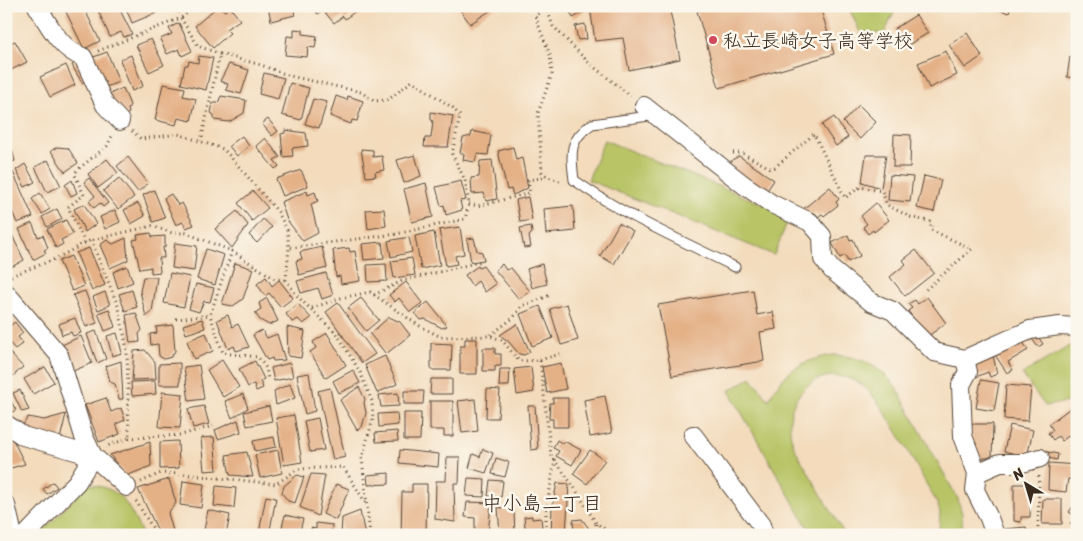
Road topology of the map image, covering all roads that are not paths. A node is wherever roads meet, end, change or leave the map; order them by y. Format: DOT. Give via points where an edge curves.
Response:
graph roads {
  1 [pos="37,6"];
  2 [pos="650,111"];
  3 [pos="120,121"];
  4 [pos="735,267"];
  5 [pos="6,293"];
  6 [pos="1077,328"];
  7 [pos="965,359"];
  8 [pos="6,424"];
  9 [pos="693,435"];
  10 [pos="93,456"];
  11 [pos="1040,458"];
  12 [pos="977,473"];
  13 [pos="127,487"];
  14 [pos="6,505"];
  15 [pos="13,535"];
  16 [pos="26,535"];
  17 [pos="764,535"];
  18 [pos="995,535"];
  1 -- 3 [label="street" via="72,54 83,57 105,105"];
  2 -- 4 [label="lane" via="592,124 583,130 572,148 574,180 665,233"];
  2 -- 7 [label="street" via="772,204 810,222 822,236 823,259 832,270 871,302 893,311 934,352"];
  5 -- 10 [label="street" via="59,355"];
  6 -- 7 [label="street" via="1060,326 1030,330"];
  7 -- 12 [label="street" via="968,372 961,385 963,436"];
  8 -- 10 [label="street" via="23,436"];
  9 -- 17 [label="street" via="761,525"];
  10 -- 13 [label="street"];
  10 -- 16 [label="street" via="77,482"];
  11 -- 12 [label="street" via="1000,463"];
  12 -- 18 [label="street" via="975,490"];
  14 -- 15 [label="street"];
}
